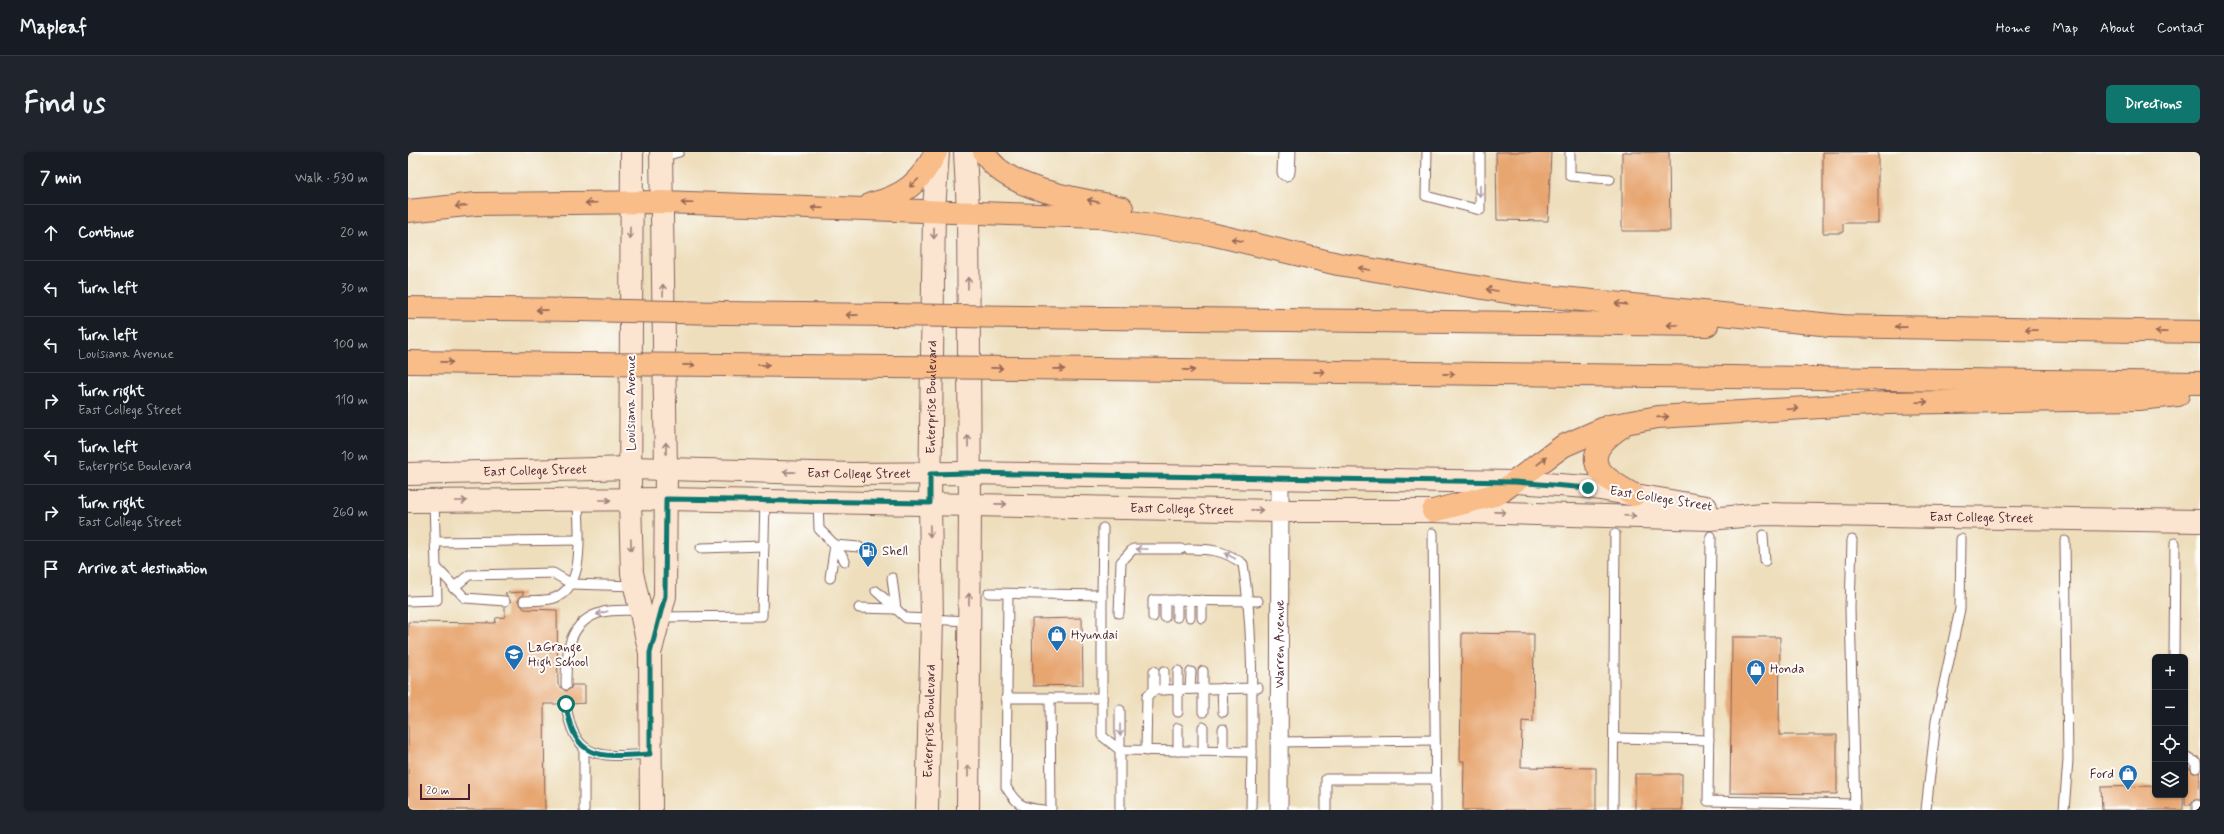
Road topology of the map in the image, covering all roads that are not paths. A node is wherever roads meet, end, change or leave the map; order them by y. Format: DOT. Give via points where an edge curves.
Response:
graph roads {
  1 [pos="632,152"];
  2 [pos="937,152"];
  3 [pos="965,152"];
  4 [pos="984,152"];
  5 [pos="1287,152"];
  6 [pos="1427,152"];
  7 [pos="1480,152"];
  8 [pos="1570,152"];
  9 [pos="667,154"];
  10 [pos="1286,172"];
  11 [pos="1610,180"];
  12 [pos="630,202"];
  13 [pos="662,202"];
  14 [pos="846,209"];
  15 [pos="934,210"];
  16 [pos="408,211"];
  17 [pos="968,211"];
  18 [pos="1212,234"];
  19 [pos="408,308"];
  20 [pos="1841,326"];
  21 [pos="2200,332"];
  22 [pos="408,362"];
  23 [pos="2200,383"];
  24 [pos="2200,392"];
  25 [pos="1628,422"];
  26 [pos="631,468"];
  27 [pos="666,469"];
  28 [pos="968,473"];
  29 [pos="408,474"];
  30 [pos="930,474"];
  31 [pos="1280,478"];
  32 [pos="1515,482"];
  33 [pos="1634,495"];
  34 [pos="666,499"];
  35 [pos="578,500"];
  36 [pos="630,500"];
  37 [pos="765,500"];
  38 [pos="408,501"];
  39 [pos="434,501"];
  40 [pos="818,501"];
  41 [pos="930,503"];
  42 [pos="970,504"];
  43 [pos="1279,511"];
  44 [pos="1433,511"];
  45 [pos="2200,521"];
  46 [pos="1763,525"];
  47 [pos="1103,528"];
  48 [pos="1433,533"];
  49 [pos="1615,534"];
  50 [pos="1711,536"];
  51 [pos="1961,539"];
  52 [pos="578,540"];
  53 [pos="1852,540"];
  54 [pos="2065,541"];
  55 [pos="435,542"];
  56 [pos="2175,543"];
  57 [pos="835,545"];
  58 [pos="764,546"];
  59 [pos="859,547"];
  60 [pos="701,548"];
  61 [pos="845,561"];
  62 [pos="1766,561"];
  63 [pos="436,567"];
  64 [pos="830,578"];
  65 [pos="892,578"];
  66 [pos="572,584"];
  67 [pos="635,586"];
  68 [pos="454,588"];
  69 [pos="876,592"];
  70 [pos="989,593"];
  71 [pos="1008,594"];
  72 [pos="1102,595"];
  73 [pos="1165,600"];
  74 [pos="1177,600"];
  75 [pos="1190,600"];
  76 [pos="1202,600"];
  77 [pos="408,601"];
  78 [pos="505,601"];
  79 [pos="524,601"];
  80 [pos="1254,601"];
  81 [pos="859,608"];
  82 [pos="896,609"];
  83 [pos="1120,613"];
  84 [pos="650,614"];
  85 [pos="1153,617"];
  86 [pos="1165,617"];
  87 [pos="1177,617"];
  88 [pos="1190,617"];
  89 [pos="1202,618"];
  90 [pos="932,620"];
  91 [pos="969,621"];
  92 [pos="2174,654"];
  93 [pos="1154,671"];
  94 [pos="1164,671"];
  95 [pos="1178,671"];
  96 [pos="1203,671"];
  97 [pos="1191,672"];
  98 [pos="566,685"];
  99 [pos="1222,688"];
  100 [pos="1255,688"];
  101 [pos="1178,689"];
  102 [pos="1190,689"];
  103 [pos="1202,689"];
  104 [pos="1154,690"];
  105 [pos="1164,690"];
  106 [pos="1006,698"];
  107 [pos="1050,698"];
  108 [pos="1102,698"];
  109 [pos="566,704"];
  110 [pos="1120,710"];
  111 [pos="1178,712"];
  112 [pos="1203,712"];
  113 [pos="1223,712"];
  114 [pos="1203,727"];
  115 [pos="1178,728"];
  116 [pos="1223,729"];
  117 [pos="1614,738"];
  118 [pos="1435,740"];
  119 [pos="1709,740"];
  120 [pos="1279,742"];
  121 [pos="584,749"];
  122 [pos="1120,750"];
  123 [pos="1146,751"];
  124 [pos="1178,751"];
  125 [pos="1203,751"];
  126 [pos="1223,752"];
  127 [pos="1252,752"];
  128 [pos="650,754"];
  129 [pos="2188,758"];
  130 [pos="2196,768"];
  131 [pos="1436,779"];
  132 [pos="1708,806"];
  133 [pos="1855,807"];
  134 [pos="584,810"];
  135 [pos="651,810"];
  136 [pos="927,810"];
  137 [pos="968,810"];
  138 [pos="1044,810"];
  139 [pos="1051,810"];
  140 [pos="1120,810"];
  141 [pos="1251,810"];
  142 [pos="1279,810"];
  143 [pos="1326,810"];
  144 [pos="1436,810"];
  145 [pos="1613,810"];
  146 [pos="1926,810"];
  147 [pos="2064,810"];
  1 -- 12 [label="main road, Louisiana Avenue"];
  2 -- 14 [label="highway, one-way" via="921,176 902,193 890,200"];
  2 -- 15 [label="main road, Enterprise Boulevard"];
  3 -- 17 [label="main road"];
  18 -- 4 [label="highway, one-way" via="1145,213 1014,181 998,171"];
  5 -- 10 [label="street"];
  7 -- 6 [label="lane, one-way" via="1480,210 1426,196"];
  8 -- 11 [label="lane" via="1570,176"];
  9 -- 13 [label="main road, Louisiana Avenue"];
  12 -- 13 [label="highway"];
  12 -- 16 [label="highway, one-way" via="476,204"];
  12 -- 26 [label="main road, Louisiana Avenue, one-way"];
  14 -- 13 [label="highway, one-way"];
  27 -- 13 [label="main road, Louisiana Avenue, one-way"];
  14 -- 15 [label="highway"];
  15 -- 17 [label="highway"];
  15 -- 30 [label="main road, Enterprise Boulevard, one-way"];
  17 -- 18 [label="highway" via="1098,217"];
  28 -- 17 [label="main road, one-way"];
  20 -- 18 [label="highway, one-way" via="1513,294 1338,264"];
  20 -- 19 [label="highway, one-way, bridge"];
  21 -- 20 [label="highway, one-way"];
  22 -- 23 [label="highway, one-way, bridge"];
  25 -- 24 [label="highway, one-way" via="1658,417 1879,404 2029,399 2138,399"];
  32 -- 25 [label="highway, one-way" via="1563,446 1609,426"];
  25 -- 33 [label="highway" via="1607,437 1597,451 1595,464 1615,485"];
  26 -- 27 [label="main road, East College Street"];
  26 -- 29 [label="main road, East College Street"];
  26 -- 36 [label="main road, Louisiana Avenue"];
  30 -- 27 [label="main road, East College Street, one-way"];
  27 -- 34 [label="main road, Louisiana Avenue"];
  28 -- 30 [label="main road, East College Street"];
  28 -- 31 [label="main road, East College Street"];
  28 -- 42 [label="main road"];
  30 -- 41 [label="main road, Enterprise Boulevard"];
  31 -- 32 [label="main road, East College Street"];
  31 -- 43 [label="street, Warren Avenue"];
  32 -- 33 [label="main road, East College Street"];
  32 -- 44 [label="highway" via="1498,494"];
  33 -- 46 [label="main road, East College Street"];
  34 -- 36 [label="main road, East College Street"];
  34 -- 37 [label="main road, East College Street"];
  34 -- 84 [label="main road, Louisiana Avenue" via="665,596"];
  35 -- 36 [label="main road, East College Street, one-way"];
  39 -- 35 [label="main road, East College Street, one-way"];
  35 -- 52 [label="lane"];
  36 -- 67 [label="main road, Louisiana Avenue, one-way" via="632,573"];
  37 -- 40 [label="main road, East College Street"];
  37 -- 58 [label="lane"];
  38 -- 39 [label="main road, East College Street"];
  39 -- 55 [label="lane"];
  40 -- 41 [label="main road, East College Street"];
  40 -- 57 [label="lane" via="819,529"];
  41 -- 42 [label="main road, East College Street"];
  41 -- 90 [label="main road, Enterprise Boulevard, one-way"];
  42 -- 43 [label="main road, East College Street, one-way"];
  91 -- 42 [label="main road, one-way"];
  43 -- 44 [label="main road, East College Street"];
  43 -- 120 [label="street, Warren Avenue"];
  44 -- 46 [label="main road, East College Street, one-way" via="1710,519"];
  45 -- 46 [label="main road, East College Street"];
  46 -- 62 [label="lane"];
  47 -- 72 [label="lane"];
  48 -- 118 [label="lane"];
  49 -- 117 [label="lane"];
  50 -- 119 [label="lane"];
  51 -- 146 [label="lane" via="1960,609 1936,721"];
  52 -- 55 [label="lane"];
  52 -- 66 [label="lane" via="578,570"];
  53 -- 133 [label="lane" via="1850,608"];
  54 -- 147 [label="lane" via="2068,760"];
  55 -- 63 [label="lane"];
  56 -- 92 [label="lane"];
  57 -- 59 [label="lane"];
  57 -- 61 [label="lane"];
  57 -- 64 [label="lane"];
  58 -- 60 [label="lane"];
  58 -- 84 [label="lane" via="762,616"];
  63 -- 68 [label="lane"];
  63 -- 77 [label="lane" via="437,600"];
  65 -- 82 [label="lane"];
  66 -- 67 [label="lane"];
  66 -- 68 [label="lane" via="554,573 469,575"];
  66 -- 79 [label="lane" via="564,594 551,599"];
  67 -- 84 [label="main road, Louisiana Avenue"];
  68 -- 78 [label="lane" via="465,598"];
  69 -- 82 [label="lane"];
  70 -- 71 [label="lane"];
  71 -- 72 [label="lane"];
  71 -- 106 [label="lane"];
  72 -- 108 [label="lane"];
  73 -- 74 [label="lane"];
  73 -- 85 [label="lane" via="1153,600"];
  73 -- 86 [label="lane"];
  74 -- 75 [label="lane"];
  74 -- 87 [label="lane"];
  75 -- 76 [label="lane"];
  75 -- 88 [label="lane"];
  76 -- 80 [label="lane"];
  76 -- 89 [label="lane"];
  80 -- 83 [label="lane, one-way" via="1243,564 1229,554 1209,549 1134,549 1121,562"];
  80 -- 100 [label="lane"];
  81 -- 82 [label="lane"];
  82 -- 90 [label="lane" via="906,618"];
  84 -- 98 [label="lane, one-way" via="603,612 582,621 571,638 566,660"];
  84 -- 128 [label="main road, Louisiana Avenue"];
  90 -- 91 [label="lane"];
  90 -- 136 [label="main road, Enterprise Boulevard"];
  137 -- 91 [label="main road, one-way"];
  93 -- 104 [label="lane"];
  94 -- 105 [label="lane"];
  95 -- 101 [label="lane"];
  96 -- 103 [label="lane"];
  97 -- 102 [label="lane"];
  99 -- 100 [label="lane"];
  99 -- 103 [label="lane"];
  99 -- 113 [label="lane"];
  100 -- 127 [label="lane"];
  101 -- 102 [label="lane"];
  101 -- 105 [label="lane"];
  101 -- 111 [label="lane"];
  102 -- 103 [label="lane"];
  103 -- 112 [label="lane"];
  104 -- 105 [label="lane"];
  104 -- 123 [label="lane" via="1146,696"];
  106 -- 107 [label="lane"];
  106 -- 138 [label="lane" via="1006,787 1015,802 1028,808"];
  107 -- 108 [label="lane"];
  107 -- 139 [label="lane"];
  108 -- 122 [label="lane" via="1102,736"];
  109 -- 121 [label="lane" via="574,736"];
  110 -- 122 [label="lane, one-way"];
  114 -- 125 [label="lane"];
  115 -- 124 [label="lane"];
  116 -- 126 [label="lane"];
  117 -- 119 [label="lane"];
  117 -- 145 [label="lane"];
  118 -- 120 [label="lane"];
  118 -- 131 [label="lane"];
  119 -- 132 [label="lane"];
  120 -- 142 [label="street, Warren Avenue"];
  121 -- 128 [label="lane" via="617,756"];
  121 -- 134 [label="lane"];
  122 -- 123 [label="lane"];
  122 -- 140 [label="lane"];
  123 -- 124 [label="lane"];
  124 -- 125 [label="lane"];
  125 -- 126 [label="lane"];
  126 -- 127 [label="lane"];
  127 -- 141 [label="lane"];
  128 -- 135 [label="main road, Louisiana Avenue"];
  129 -- 130 [label="lane" via="2196,762"];
  131 -- 143 [label="lane" via="1326,779"];
  131 -- 144 [label="lane"];
  132 -- 133 [label="lane"];
}
